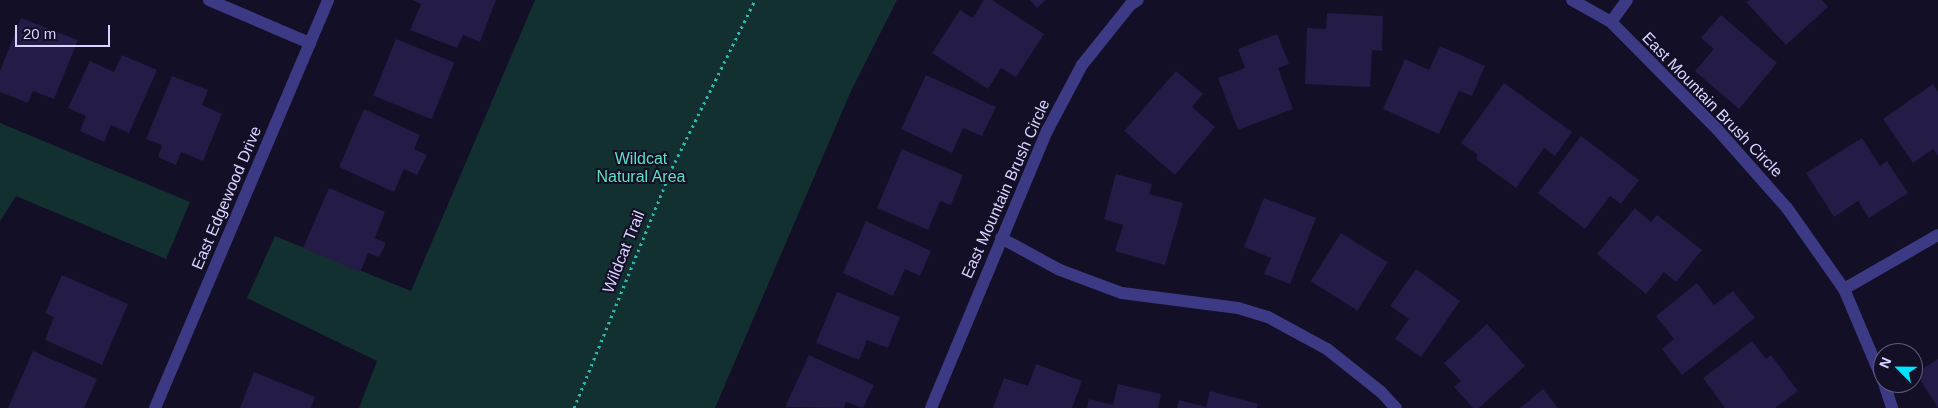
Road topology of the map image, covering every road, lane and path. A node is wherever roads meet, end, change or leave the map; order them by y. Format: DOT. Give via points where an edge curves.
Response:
graph roads {
  1 [pos="209,0"];
  2 [pos="328,0"];
  3 [pos="754,0"];
  4 [pos="1138,0"];
  5 [pos="1572,0"];
  6 [pos="1627,0"];
  7 [pos="1611,22"];
  8 [pos="310,43"];
  9 [pos="1938,235"];
  10 [pos="1001,238"];
  11 [pos="1844,289"];
  12 [pos="1873,358"];
  13 [pos="1887,393"];
  14 [pos="156,408"];
  15 [pos="574,408"];
  16 [pos="931,408"];
  17 [pos="1396,408"];
  18 [pos="1892,408"];
  1 -- 8 [label="street"];
  2 -- 8 [label="street, East Edgewood Drive"];
  3 -- 15 [label="path, Wildcat Trail" via="672,168"];
  4 -- 10 [label="street, East Mountain Brush Circle" via="1082,65 1047,131"];
  5 -- 7 [label="street, East Mountain Brush Circle"];
  6 -- 7 [label="street"];
  7 -- 11 [label="street, East Mountain Brush Circle" via="1718,129 1787,208"];
  8 -- 14 [label="street, East Edgewood Drive"];
  9 -- 11 [label="street"];
  10 -- 16 [label="street, East Mountain Brush Circle"];
  10 -- 17 [label="street" via="1060,270 1122,293 1238,308 1268,317 1327,349 1382,392"];
  11 -- 12 [label="street, East Mountain Brush Circle"];
  13 -- 18 [label="street, East Mountain Brush Circle"];
}
